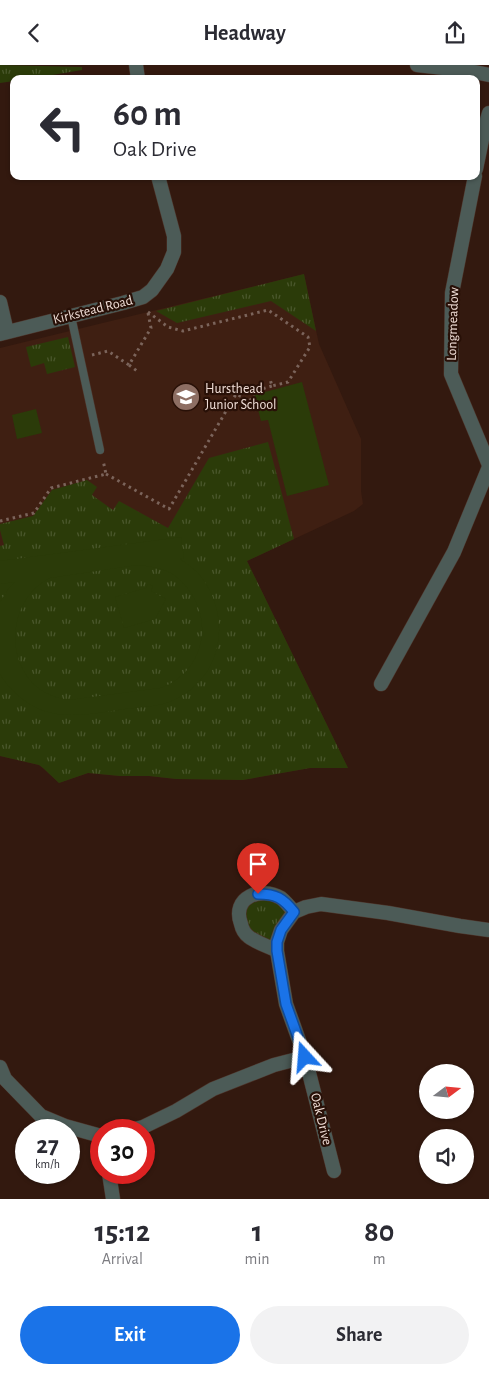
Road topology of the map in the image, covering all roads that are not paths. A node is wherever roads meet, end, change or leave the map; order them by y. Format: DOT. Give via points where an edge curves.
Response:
graph roads {
  1 [pos="417,65"];
  2 [pos="489,75"];
  3 [pos="489,113"];
  4 [pos="480,150"];
  5 [pos="159,180"];
  6 [pos="474,180"];
  7 [pos="0,302"];
  8 [pos="71,316"];
  9 [pos="3,333"];
  10 [pos="100,450"];
  11 [pos="489,466"];
  12 [pos="381,684"];
  13 [pos="294,912"];
  14 [pos="489,930"];
  15 [pos="277,951"];
  16 [pos="305,1057"];
  17 [pos="0,1067"];
  18 [pos="155,1121"];
  19 [pos="90,1133"];
  20 [pos="334,1171"];
  21 [pos="111,1184"];
  22 [pos="113,1199"];
  1 -- 2 [label="street"];
  3 -- 4 [label="street"];
  5 -- 8 [label="street, Kirkstead Road" via="174,236 174,252 160,280 143,297"];
  6 -- 11 [label="street, Longmeadow" via="452,293 451,374"];
  7 -- 9 [label="street"];
  8 -- 9 [label="street, Kirkstead Road"];
  8 -- 10 [label="lane"];
  11 -- 12 [label="street, Longmeadow" via="454,551"];
  13 -- 14 [label="street" via="321,904"];
  13 -- 15 [label="street, Oak Drive" via="281,930"];
  13 -- 15 [label="street" via="280,897 270,894 249,897 238,909 242,928 249,937"];
  15 -- 16 [label="street, Oak Drive" via="286,1004"];
  16 -- 18 [label="street" via="274,1065 213,1089"];
  16 -- 20 [label="street, Oak Drive"];
  17 -- 19 [label="street" via="5,1079 41,1116"];
  21 -- 22 [label="street"];
}
